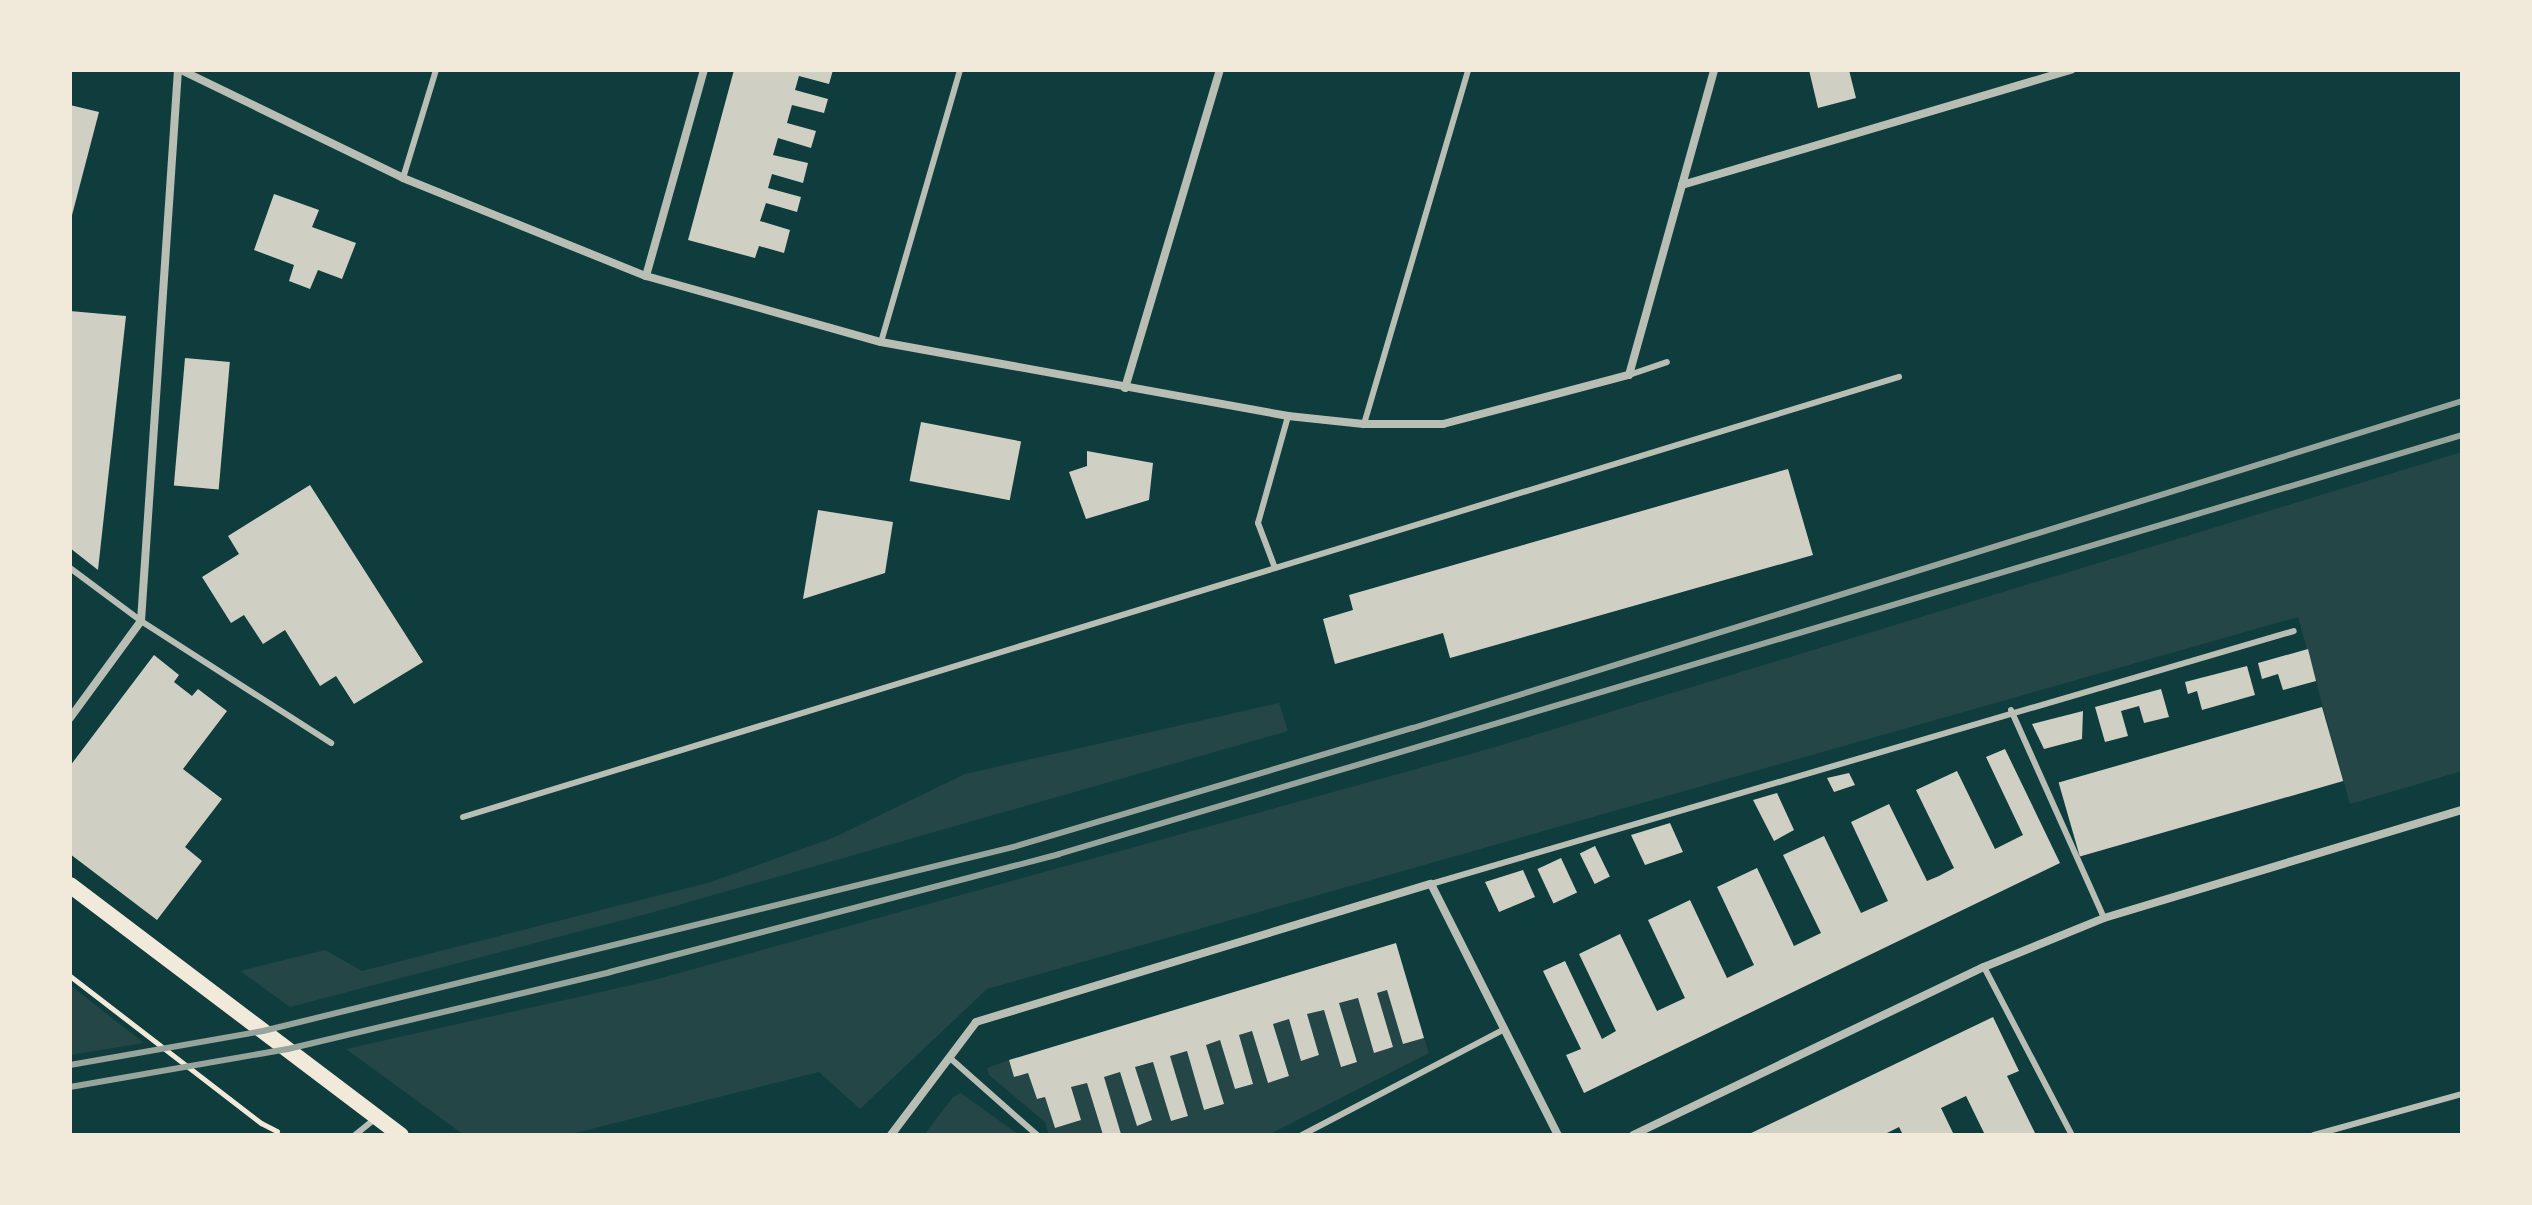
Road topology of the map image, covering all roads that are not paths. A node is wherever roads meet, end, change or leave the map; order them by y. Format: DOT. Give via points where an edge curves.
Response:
graph roads {
  1 [pos="180,70"];
  2 [pos="436,70"];
  3 [pos="704,70"];
  4 [pos="960,70"];
  5 [pos="1220,70"];
  6 [pos="1468,70"];
  7 [pos="1714,70"];
  8 [pos="2071,70"];
  9 [pos="403,178"];
  10 [pos="1682,185"];
  11 [pos="646,276"];
  12 [pos="881,342"];
  13 [pos="1667,362"];
  14 [pos="1629,375"];
  15 [pos="1899,377"];
  16 [pos="1125,388"];
  17 [pos="1288,416"];
  18 [pos="1364,424"];
  19 [pos="70,568"];
  20 [pos="1275,568"];
  21 [pos="141,621"];
  22 [pos="2294,631"];
  23 [pos="2011,710"];
  24 [pos="70,718"];
  25 [pos="331,743"];
  26 [pos="2462,810"];
  27 [pos="463,817"];
  28 [pos="1431,884"];
  29 [pos="70,885"];
  30 [pos="2104,918"];
  31 [pos="1984,967"];
  32 [pos="1505,1029"];
  33 [pos="950,1058"];
  34 [pos="2462,1094"];
  35 [pos="377,1117"];
  36 [pos="355,1135"];
  37 [pos="401,1135"];
  38 [pos="891,1135"];
  39 [pos="1037,1135"];
  40 [pos="1302,1135"];
  41 [pos="1558,1135"];
  42 [pos="1633,1135"];
  43 [pos="2072,1135"];
  44 [pos="2314,1135"];
  1 -- 9 [label="street"];
  1 -- 21 [label="street"];
  2 -- 9 [label="lane"];
  3 -- 11 [label="street"];
  4 -- 12 [label="lane"];
  5 -- 16 [label="street"];
  6 -- 18 [label="lane"];
  7 -- 10 [label="street"];
  8 -- 10 [label="street"];
  9 -- 11 [label="street"];
  10 -- 14 [label="street"];
  11 -- 12 [label="street"];
  12 -- 16 [label="street"];
  13 -- 14 [label="lane"];
  14 -- 18 [label="street" via="1443,424"];
  15 -- 20 [label="lane"];
  16 -- 17 [label="street"];
  17 -- 18 [label="street"];
  17 -- 20 [label="lane" via="1267,476 1258,523"];
  19 -- 21 [label="lane"];
  20 -- 27 [label="lane"];
  21 -- 24 [label="street"];
  21 -- 25 [label="lane"];
  22 -- 23 [label="lane"];
  23 -- 28 [label="lane"];
  23 -- 30 [label="lane"];
  26 -- 30 [label="street"];
  28 -- 32 [label="street"];
  28 -- 33 [label="street" via="976,1022"];
  29 -- 35 [label="main road"];
  30 -- 31 [label="street"];
  31 -- 42 [label="street"];
  31 -- 43 [label="lane"];
  32 -- 40 [label="lane"];
  32 -- 41 [label="street"];
  33 -- 38 [label="street"];
  33 -- 39 [label="lane"];
  34 -- 44 [label="lane"];
  35 -- 36 [label="lane"];
  35 -- 37 [label="main road"];
}
